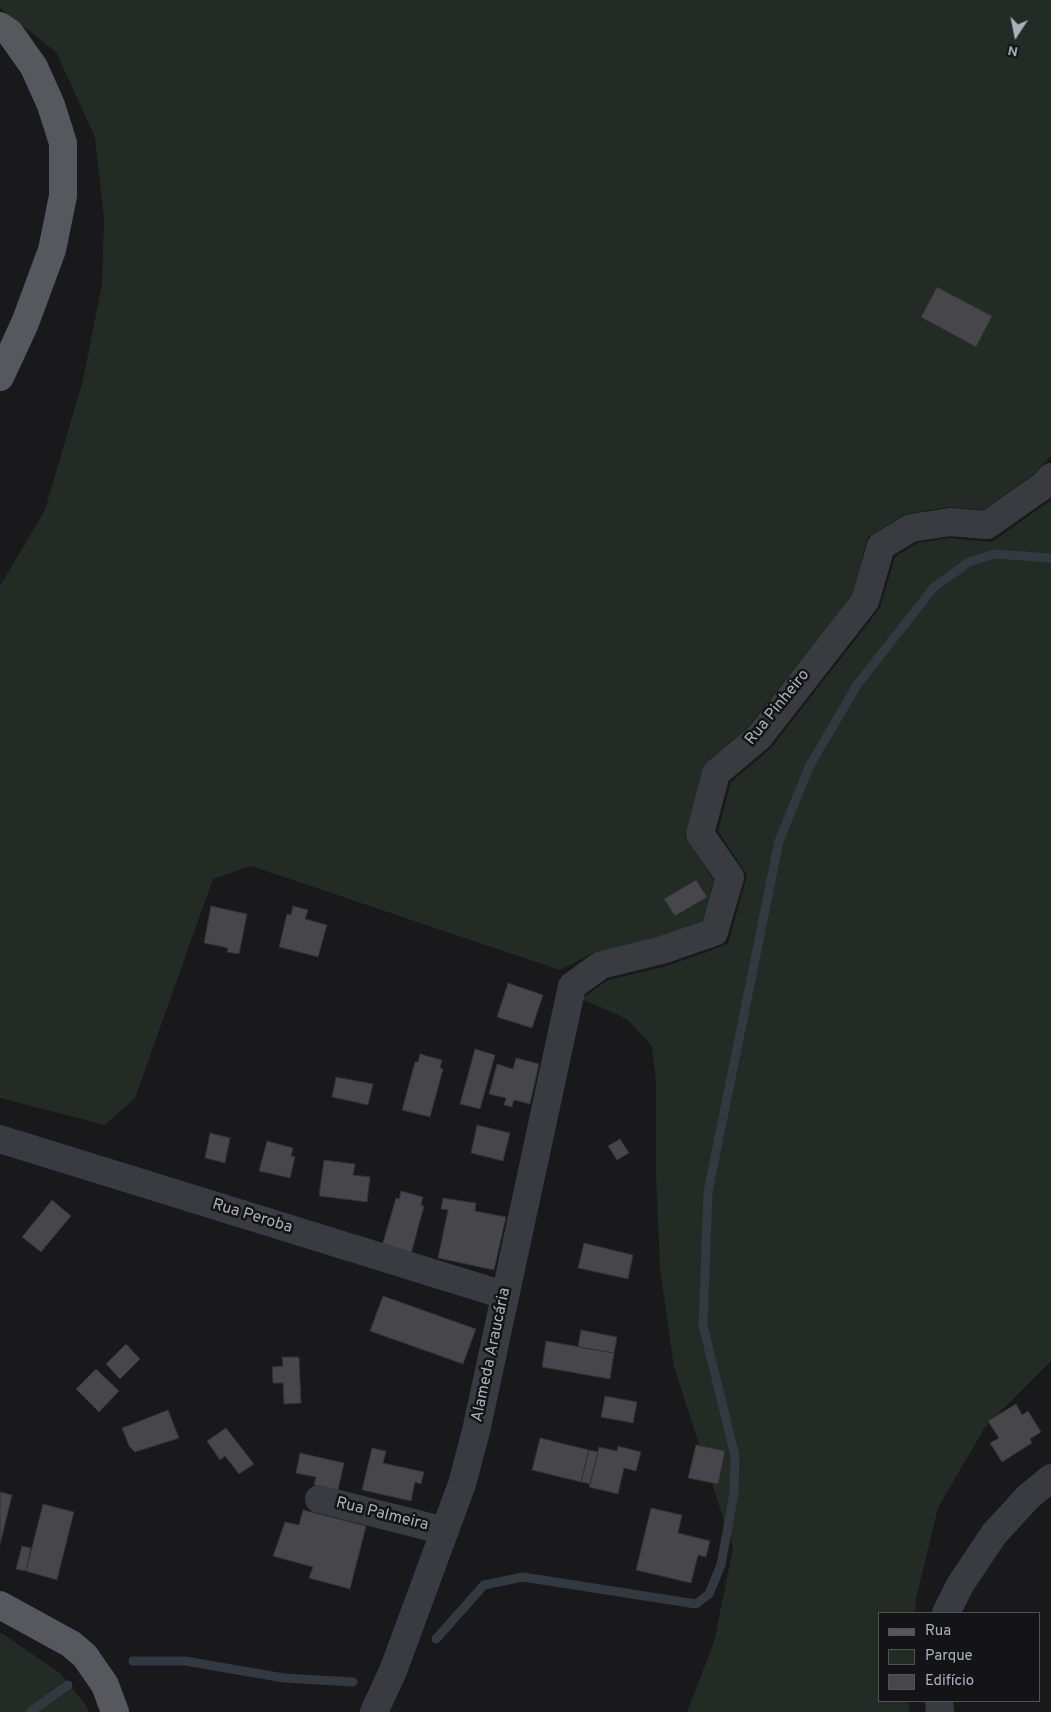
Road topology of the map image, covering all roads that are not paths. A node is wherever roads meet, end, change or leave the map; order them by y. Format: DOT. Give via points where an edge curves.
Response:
graph roads {
  1 [pos="0,26"];
  2 [pos="0,377"];
  3 [pos="1051,478"];
  4 [pos="572,986"];
  5 [pos="0,1139"];
  6 [pos="504,1296"];
  7 [pos="1051,1478"];
  8 [pos="318,1499"];
  9 [pos="446,1531"];
  10 [pos="0,1604"];
  11 [pos="947,1612"];
  12 [pos="115,1712"];
  13 [pos="374,1712"];
  1 -- 2 [label="main road" via="10,33 34,67 51,105 63,143 63,196 52,250 25,323"];
  3 -- 4 [label="street, Rua Pinheiro" via="987,525 950,522 911,528 881,546 865,601 759,737 716,773 700,834 730,877 714,932 662,950 601,965"];
  4 -- 6 [label="street, Alameda Araucária"];
  5 -- 6 [label="street, Rua Peroba"];
  6 -- 9 [label="street, Alameda Araucária" via="476,1431"];
  7 -- 11 [label="street" via="1028,1497 994,1534"];
  8 -- 9 [label="street, Rua Palmeira"];
  9 -- 13 [label="street, Alameda Araucária" via="393,1671"];
  10 -- 12 [label="main road" via="71,1644 85,1656 105,1685"];
}
